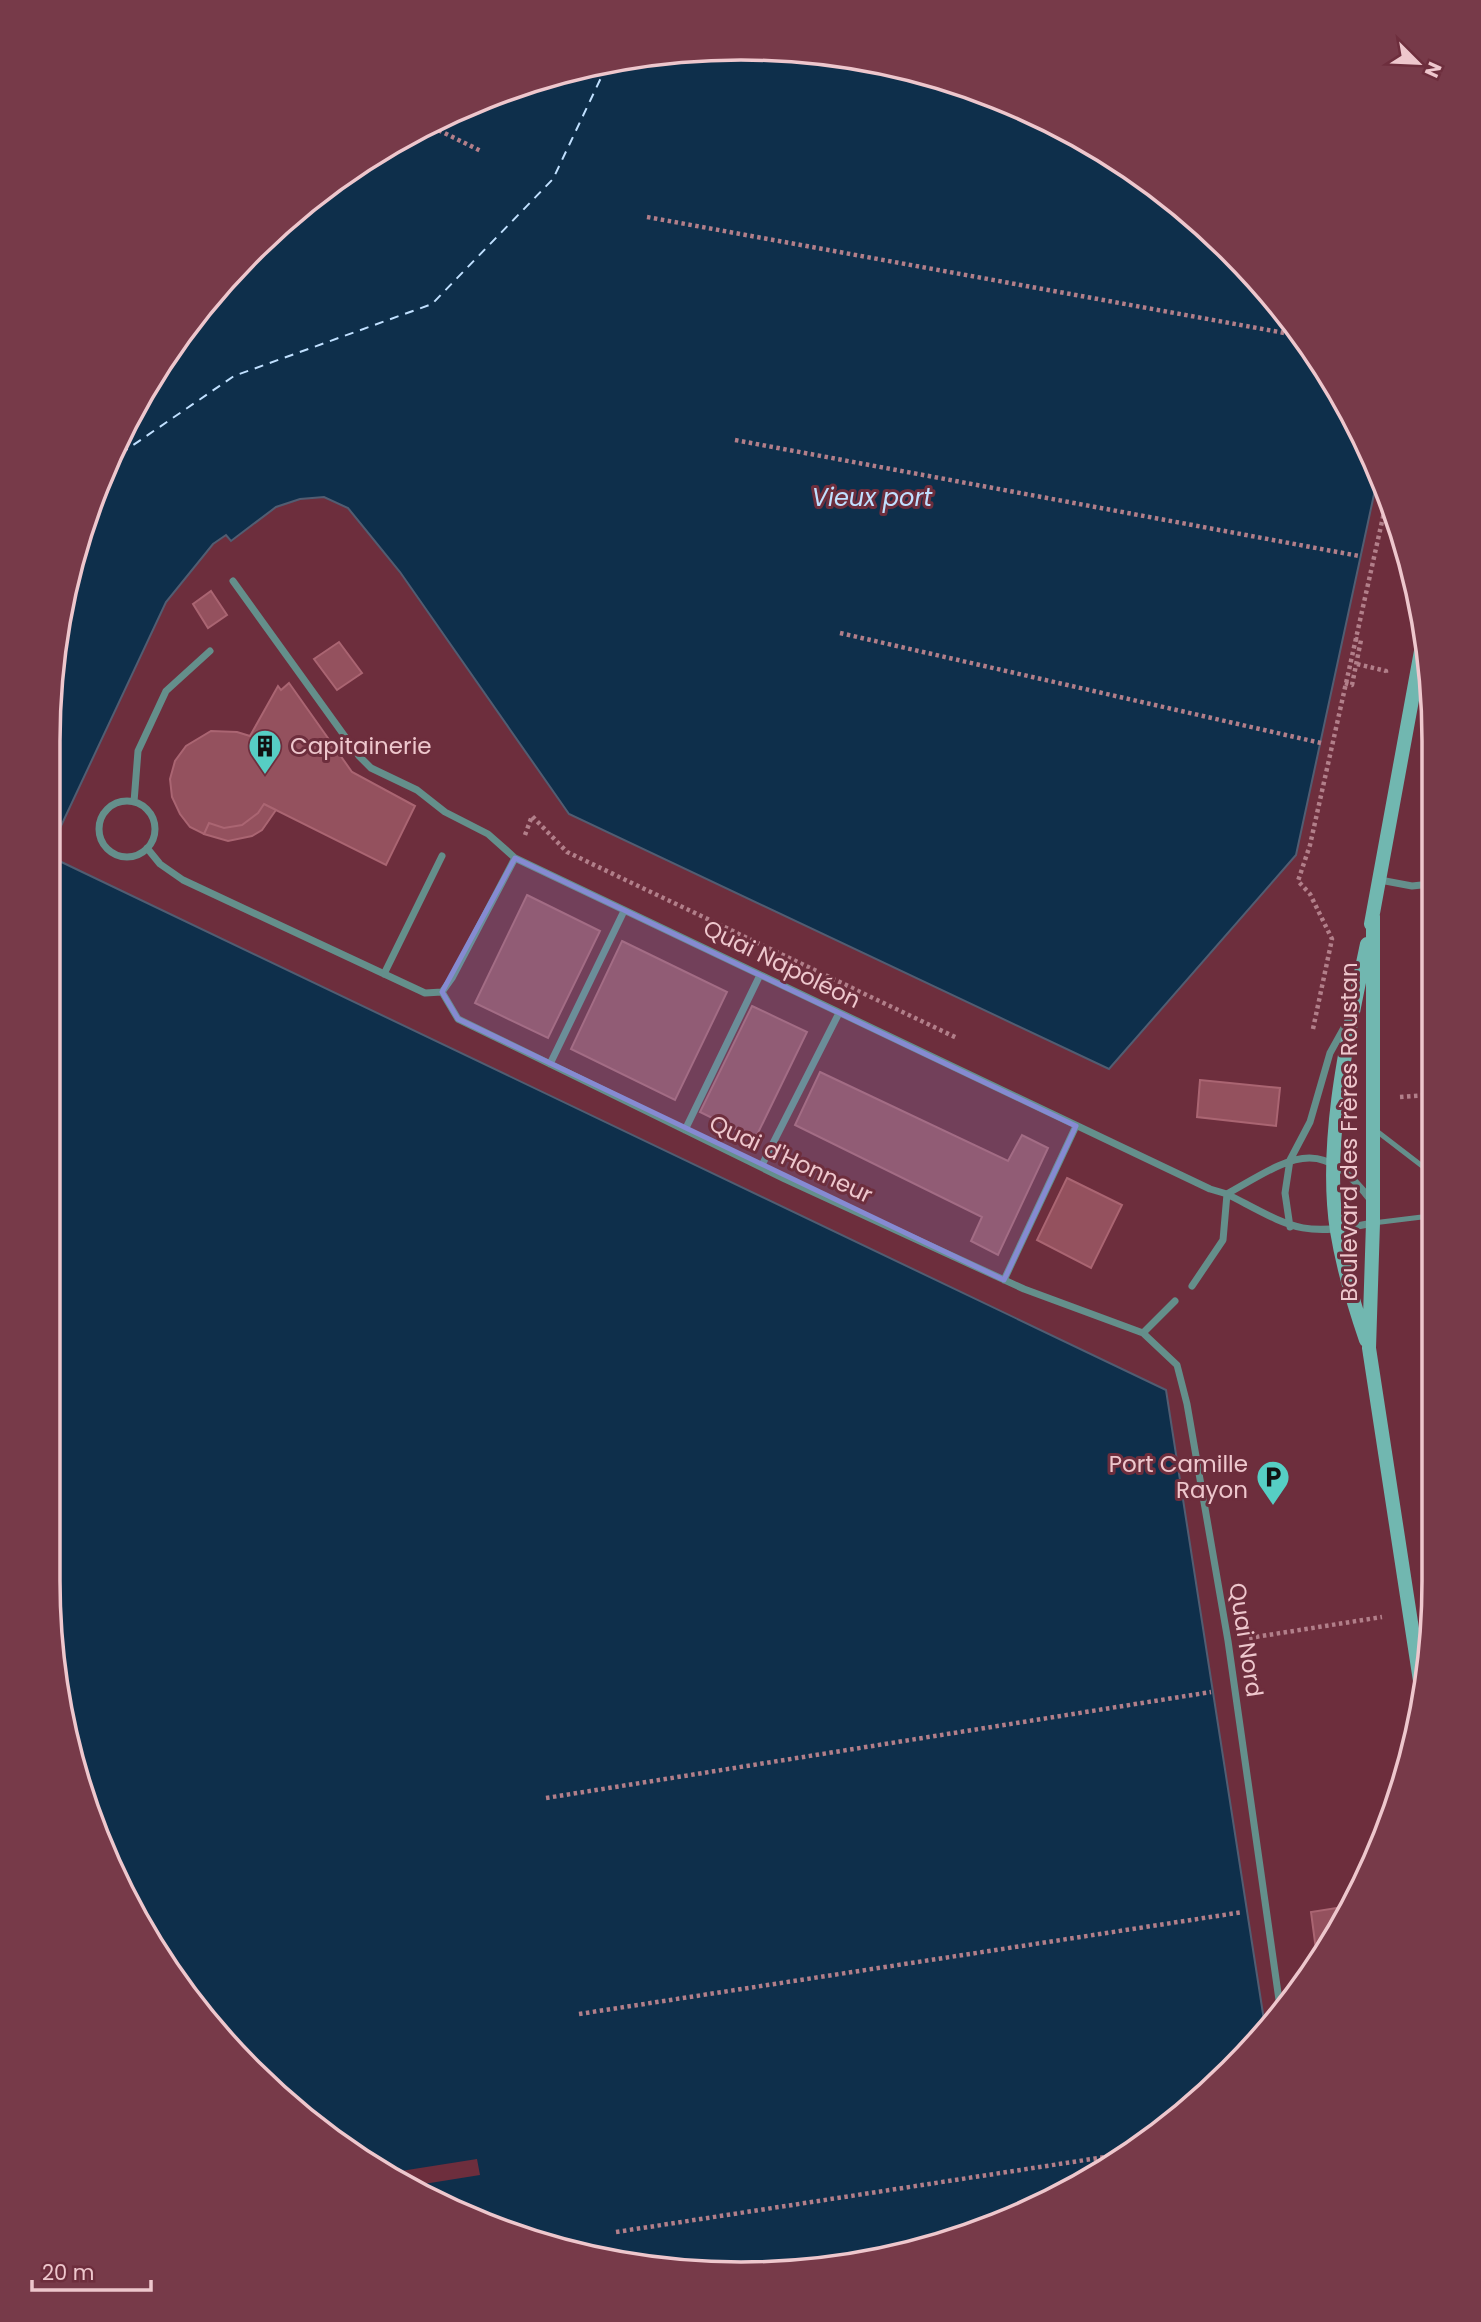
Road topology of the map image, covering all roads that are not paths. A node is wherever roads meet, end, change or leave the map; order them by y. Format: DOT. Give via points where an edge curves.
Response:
graph roads {
  1 [pos="233,581"];
  2 [pos="210,651"];
  3 [pos="1418,669"];
  4 [pos="134,802"];
  5 [pos="147,848"];
  6 [pos="442,856"];
  7 [pos="515,858"];
  8 [pos="1380,880"];
  9 [pos="1422,885"];
  10 [pos="624,911"];
  11 [pos="1373,916"];
  12 [pos="384,974"];
  13 [pos="760,975"];
  14 [pos="442,992"];
  15 [pos="839,1013"];
  16 [pos="1352,1013"];
  17 [pos="550,1064"];
  18 [pos="1076,1125"];
  19 [pos="1372,1128"];
  20 [pos="685,1130"];
  21 [pos="1290,1160"];
  22 [pos="1334,1162"];
  23 [pos="1422,1166"];
  24 [pos="761,1167"];
  25 [pos="1227,1194"];
  26 [pos="1372,1203"];
  27 [pos="1422,1217"];
  28 [pos="1373,1223"];
  29 [pos="1290,1227"];
  30 [pos="1337,1230"];
  31 [pos="1004,1280"];
  32 [pos="1192,1286"];
  33 [pos="1175,1301"];
  34 [pos="1143,1333"];
  35 [pos="1369,1348"];
  36 [pos="1417,1660"];
  37 [pos="1279,1999"];
  1 -- 7 [label="street, Quai Napoléon" via="371,768 488,834"];
  2 -- 4 [label="street" via="166,691 138,751"];
  3 -- 8 [label="main road, Boulevard des Frères Roustan"];
  4 -- 5 [label="street" via="153,818 154,834"];
  4 -- 5 [label="street" via="108,807 99,823 101,841 122,857"];
  5 -- 12 [label="street" via="183,880"];
  6 -- 12 [label="street"];
  7 -- 10 [label="street, Quai Napoléon"];
  7 -- 14 [label="street"];
  8 -- 9 [label="street"];
  8 -- 11 [label="main road, Boulevard des Frères Roustan"];
  10 -- 13 [label="street, Quai Napoléon"];
  10 -- 17 [label="street"];
  11 -- 16 [label="main road, Boulevard des Frères Roustan"];
  11 -- 19 [label="main road, Boulevard des Frères Roustan"];
  12 -- 14 [label="street" via="425,993"];
  13 -- 15 [label="street, Quai Napoléon"];
  13 -- 20 [label="street"];
  14 -- 17 [label="street, Quai d'Honneur" via="458,1019"];
  15 -- 18 [label="street, Quai Napoléon"];
  15 -- 24 [label="street"];
  16 -- 21 [label="street" via="1330,1054 1310,1122"];
  16 -- 22 [label="main road, Boulevard des Frères Roustan"];
  17 -- 20 [label="street, Quai d'Honneur"];
  18 -- 25 [label="street, Quai Napoléon"];
  18 -- 31 [label="street"];
  19 -- 23 [label="lane"];
  19 -- 26 [label="main road, Boulevard des Frères Roustan"];
  20 -- 24 [label="street, Quai d'Honneur"];
  21 -- 22 [label="street" via="1316,1157"];
  21 -- 25 [label="street"];
  21 -- 29 [label="street" via="1284,1193"];
  22 -- 26 [label="street"];
  22 -- 30 [label="main road, Boulevard des Frères Roustan"];
  24 -- 31 [label="street, Quai d'Honneur"];
  25 -- 29 [label="street, Quai Napoléon"];
  25 -- 32 [label="street" via="1223,1240"];
  26 -- 28 [label="main road, Boulevard des Frères Roustan"];
  27 -- 28 [label="lane"];
  28 -- 30 [label="street"];
  28 -- 35 [label="main road, Boulevard des Frères Roustan"];
  29 -- 30 [label="street"];
  30 -- 35 [label="main road, Boulevard des Frères Roustan" via="1351,1297"];
  31 -- 34 [label="street, Quai d'Honneur"];
  33 -- 34 [label="street"];
  34 -- 37 [label="street, Quai Nord" via="1177,1366 1228,1641"];
  35 -- 36 [label="main road, Boulevard des Frères Roustan"];
}
